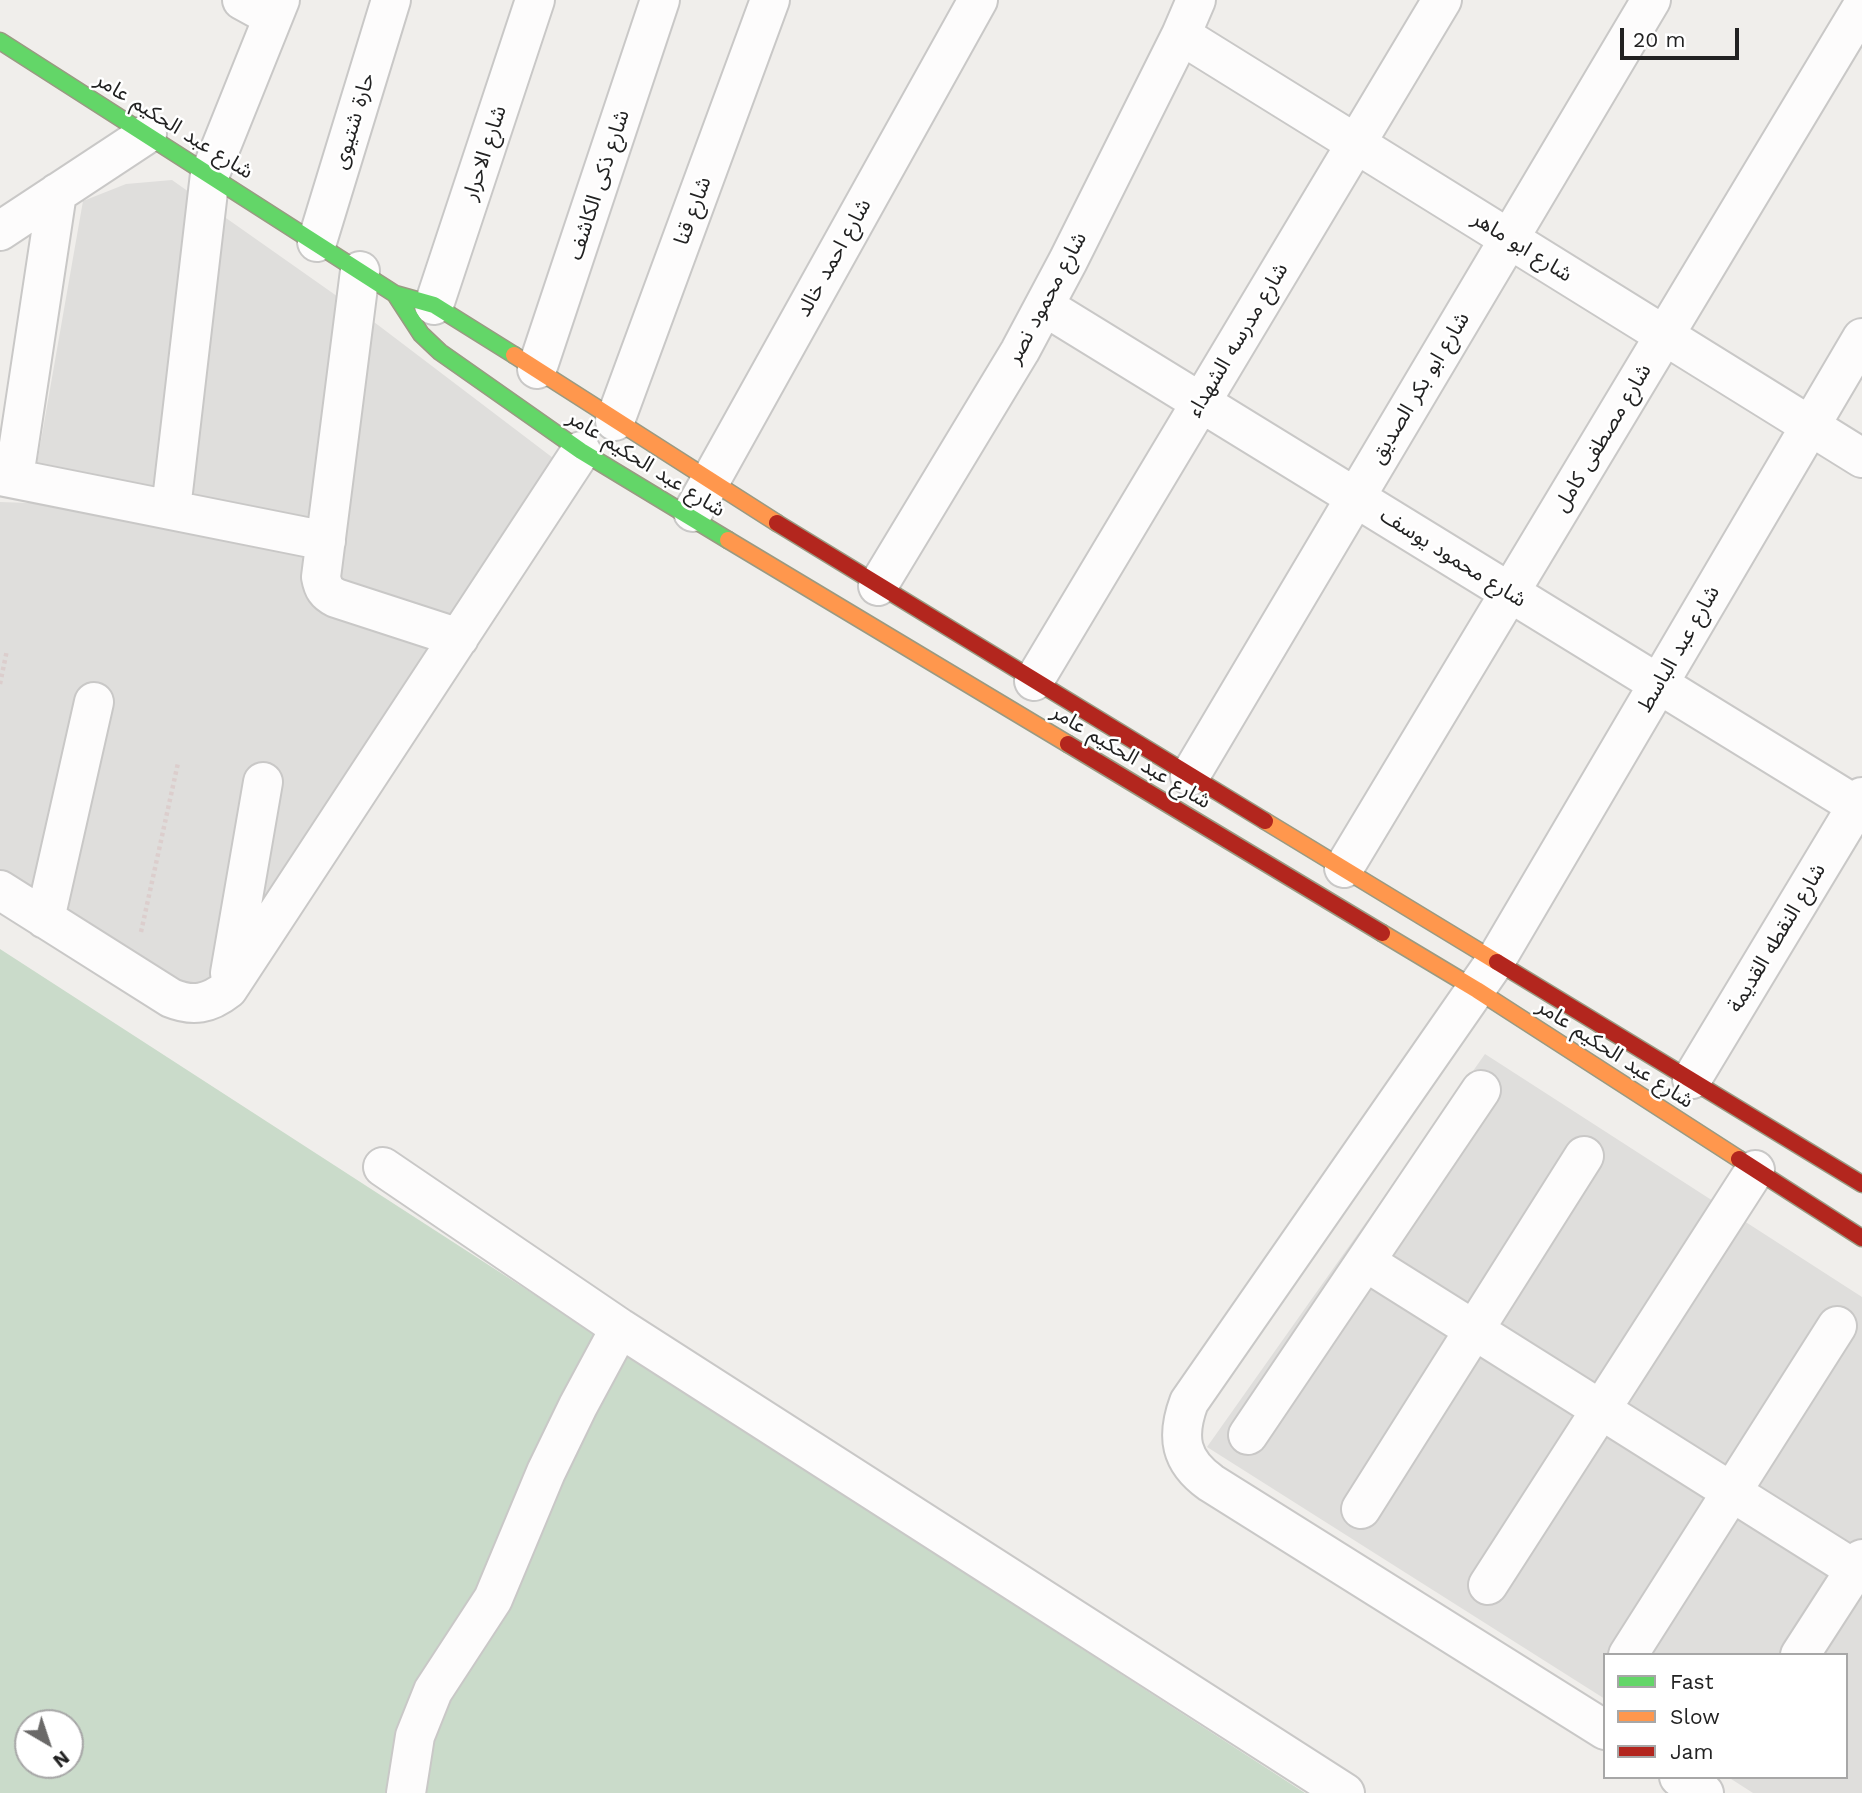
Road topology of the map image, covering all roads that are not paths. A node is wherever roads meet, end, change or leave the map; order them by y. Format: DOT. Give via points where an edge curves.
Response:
graph roads {
  1 [pos="390,0"];
  2 [pos="536,0"];
  3 [pos="660,0"];
  4 [pos="771,0"];
  5 [pos="978,0"];
  6 [pos="1196,0"];
  7 [pos="1442,0"];
  8 [pos="1651,0"];
  9 [pos="265,6"];
  10 [pos="1862,7"];
  11 [pos="1181,35"];
  12 [pos="0,41"];
  13 [pos="147,134"];
  14 [pos="1356,144"];
  15 [pos="211,174"];
  16 [pos="57,193"];
  17 [pos="0,231"];
  18 [pos="1509,239"];
  19 [pos="317,242"];
  20 [pos="360,271"];
  21 [pos="395,294"];
  22 [pos="434,306"];
  23 [pos="1044,306"];
  24 [pos="1665,336"];
  25 [pos="1862,338"];
  26 [pos="537,369"];
  27 [pos="1201,403"];
  28 [pos="615,421"];
  29 [pos="1810,426"];
  30 [pos="581,451"];
  31 [pos="1862,458"];
  32 [pos="7,477"];
  33 [pos="710,482"];
  34 [pos="1355,497"];
  35 [pos="171,509"];
  36 [pos="690,516"];
  37 [pos="326,541"];
  38 [pos="878,586"];
  39 [pos="1510,593"];
  40 [pos="459,638"];
  41 [pos="1034,681"];
  42 [pos="1658,684"];
  43 [pos="94,702"];
  44 [pos="1190,776"];
  45 [pos="263,782"];
  46 [pos="1860,804"];
  47 [pos="1345,868"];
  48 [pos="0,890"];
  49 [pos="45,919"];
  50 [pos="1487,975"];
  51 [pos="228,989"];
  52 [pos="1692,1079"];
  53 [pos="1481,1090"];
  54 [pos="1584,1156"];
  55 [pos="383,1167"];
  56 [pos="1755,1170"];
  57 [pos="1862,1184"];
  58 [pos="1862,1238"];
  59 [pos="1366,1262"];
  60 [pos="1837,1326"];
  61 [pos="620,1328"];
  62 [pos="1474,1330"];
  63 [pos="1601,1410"];
  64 [pos="1248,1436"];
  65 [pos="1731,1492"];
  66 [pos="1360,1509"];
  67 [pos="1860,1567"];
  68 [pos="1489,1585"];
  69 [pos="1629,1653"];
  70 [pos="1801,1653"];
  71 [pos="1603,1729"];
  72 [pos="1682,1779"];
  73 [pos="406,1793"];
  74 [pos="1345,1793"];
  75 [pos="1704,1793"];
  1 -- 19 [label="street, حارة شتيوى"];
  2 -- 22 [label="street, شارع الاحرار"];
  3 -- 26 [label="street, شارع ذكى الكاشف"];
  4 -- 28 [label="street, شارع قنا"];
  5 -- 33 [label="street, شارع احمد خالد"];
  6 -- 11 [label="street, شارع محمود نصر"];
  7 -- 14 [label="street, شارع مدرسه الشهداء"];
  8 -- 18 [label="street, شارع ابو بكر الصديق"];
  9 -- 15 [label="street"];
  10 -- 24 [label="street, شارع مصطفى كامل"];
  11 -- 14 [label="street, شارع ابو ماهر"];
  11 -- 23 [label="street, شارع محمود نصر"];
  12 -- 13 [label="street, شارع عبد الحكيم عامر"];
  13 -- 15 [label="street, شارع عبد الحكيم عامر"];
  13 -- 16 [label="street"];
  14 -- 18 [label="street, شارع ابو ماهر"];
  14 -- 27 [label="street, شارع مدرسه الشهداء"];
  15 -- 19 [label="street, شارع عبد الحكيم عامر"];
  15 -- 35 [label="street"];
  16 -- 17 [label="street"];
  16 -- 32 [label="street"];
  18 -- 24 [label="street, شارع ابو ماهر"];
  18 -- 34 [label="street, شارع ابو بكر الصديق"];
  19 -- 20 [label="street, شارع عبد الحكيم عامر"];
  20 -- 21 [label="street, شارع عبد الحكيم عامر"];
  20 -- 37 [label="street"];
  21 -- 22 [label="street, شارع عبد الحكيم عامر"];
  21 -- 30 [label="street, شارع عبد الحكيم عامر" via="421,334 440,352"];
  22 -- 26 [label="street, شارع عبد الحكيم عامر"];
  23 -- 27 [label="street, شارع محمود يوسف"];
  23 -- 38 [label="street, شارع محمود نصر"];
  24 -- 29 [label="street, شارع ابو ماهر"];
  24 -- 39 [label="street, شارع مصطفى كامل"];
  25 -- 29 [label="street, شارع عبد الباسط"];
  26 -- 28 [label="street, شارع عبد الحكيم عامر"];
  27 -- 34 [label="street, شارع محمود يوسف"];
  27 -- 41 [label="street, شارع مدرسه الشهداء"];
  28 -- 33 [label="street, شارع عبد الحكيم عامر"];
  29 -- 31 [label="street, شارع ابو ماهر"];
  29 -- 42 [label="street, شارع عبد الباسط"];
  30 -- 36 [label="street, شارع عبد الحكيم عامر"];
  30 -- 40 [label="street"];
  32 -- 35 [label="street"];
  33 -- 36 [label="street, شارع احمد خالد"];
  33 -- 38 [label="street, شارع عبد الحكيم عامر"];
  34 -- 39 [label="street, شارع محمود يوسف"];
  34 -- 44 [label="street, شارع ابو بكر الصديق"];
  35 -- 37 [label="street"];
  36 -- 50 [label="street, شارع عبد الحكيم عامر"];
  37 -- 40 [label="street" via="321,577 328,594"];
  38 -- 41 [label="street, شارع عبد الحكيم عامر"];
  39 -- 42 [label="street, شارع محمود يوسف"];
  39 -- 47 [label="street, شارع مصطفى كامل"];
  40 -- 51 [label="street"];
  41 -- 44 [label="street, شارع عبد الحكيم عامر"];
  42 -- 46 [label="street, شارع محمود يوسف"];
  42 -- 50 [label="street, شارع عبد الباسط"];
  43 -- 49 [label="street"];
  44 -- 47 [label="street, شارع عبد الحكيم عامر"];
  45 -- 51 [label="street"];
  46 -- 52 [label="street, شارع النقطه القديمة"];
  47 -- 50 [label="street, شارع عبد الحكيم عامر"];
  48 -- 49 [label="street"];
  49 -- 51 [label="street" via="185,1004 216,999"];
  50 -- 52 [label="street, شارع عبد الحكيم عامر"];
  50 -- 56 [label="street, شارع عبد الحكيم عامر"];
  50 -- 71 [label="street, شارع عبد الباسط" via="1189,1402 1181,1438 1196,1472 1211,1483"];
  52 -- 57 [label="street, شارع عبد الحكيم عامر"];
  53 -- 59 [label="street"];
  54 -- 62 [label="street"];
  55 -- 61 [label="street"];
  56 -- 58 [label="street, شارع عبد الحكيم عامر"];
  56 -- 63 [label="street"];
  59 -- 62 [label="street"];
  59 -- 64 [label="street"];
  60 -- 65 [label="street"];
  61 -- 73 [label="street" via="546,1472 493,1599 433,1691 415,1736"];
  61 -- 74 [label="street"];
  62 -- 63 [label="street"];
  62 -- 66 [label="street"];
  63 -- 65 [label="street"];
  63 -- 68 [label="street"];
  65 -- 67 [label="street"];
  65 -- 69 [label="street"];
  67 -- 70 [label="street"];
  72 -- 75 [label="street"];
}
